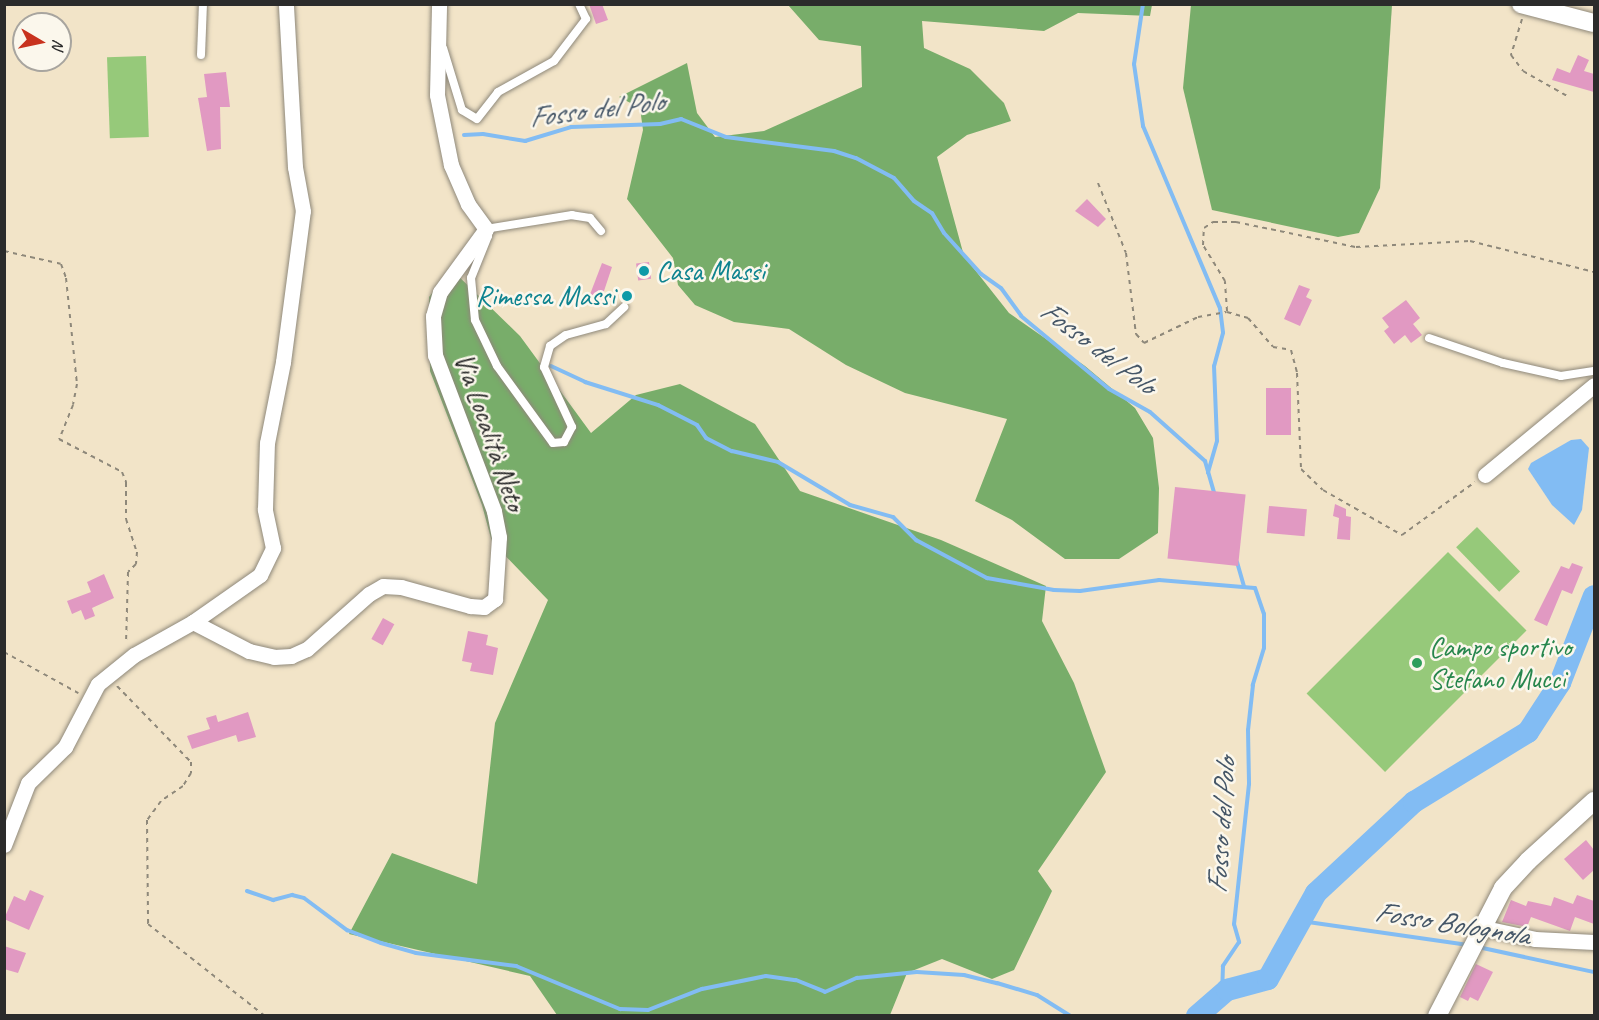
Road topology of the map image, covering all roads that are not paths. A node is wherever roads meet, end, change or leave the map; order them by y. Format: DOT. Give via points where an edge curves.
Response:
graph roads {
  1 [pos="203,4"];
  2 [pos="286,4"];
  3 [pos="439,4"];
  4 [pos="579,4"];
  5 [pos="1524,5"];
  6 [pos="1594,23"];
  7 [pos="440,40"];
  8 [pos="201,55"];
  9 [pos="486,229"];
  10 [pos="601,231"];
  11 [pos="624,307"];
  12 [pos="1429,338"];
  13 [pos="1594,371"];
  14 [pos="1594,385"];
  15 [pos="1485,475"];
  16 [pos="193,622"];
  17 [pos="1594,801"];
  18 [pos="4,845"];
  19 [pos="1478,932"];
  20 [pos="1594,942"];
  21 [pos="1437,1016"];
  1 -- 8 [label="lane"];
  2 -- 16 [label="street" via="295,167 303,211 284,362 267,443 266,509 273,548 260,575"];
  3 -- 7 [label="street"];
  4 -- 7 [label="lane" via="586,19 554,61 498,92 477,118 462,110"];
  5 -- 6 [label="street"];
  7 -- 9 [label="street" via="437,95 451,165 468,204"];
  9 -- 10 [label="lane" via="572,215 590,218"];
  9 -- 11 [label="lane" via="488,236 471,278 475,320 497,366 553,443 564,442 572,427 544,367 550,346 566,335 606,324"];
  9 -- 16 [label="street, Via Località Neto" via="440,292 433,316 435,355 494,511 499,537 495,599 484,607 470,606 401,587 383,586 307,649 291,656 274,657 249,651"];
  12 -- 13 [label="lane" via="1503,363 1561,376"];
  14 -- 15 [label="street"];
  16 -- 18 [label="street" via="126,661 108,676 65,747 28,783"];
  17 -- 19 [label="street" via="1503,888"];
  19 -- 20 [label="street"];
  19 -- 21 [label="street"];
}
